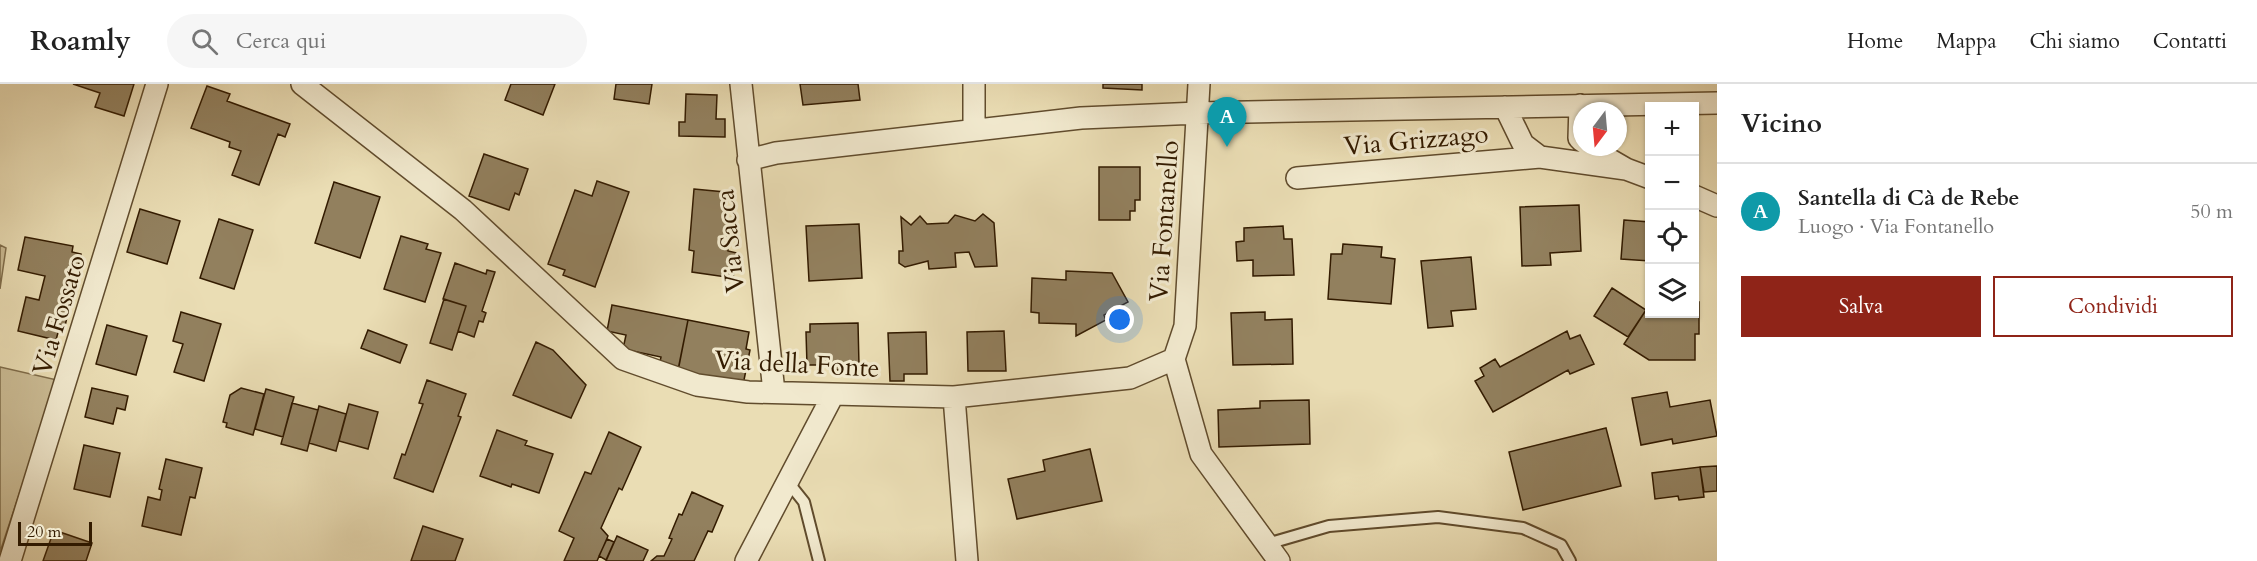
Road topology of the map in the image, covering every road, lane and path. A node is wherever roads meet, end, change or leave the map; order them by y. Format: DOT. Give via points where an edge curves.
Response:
graph roads {
  1 [pos="157,84"];
  2 [pos="302,84"];
  3 [pos="741,84"];
  4 [pos="974,84"];
  5 [pos="1199,84"];
  6 [pos="1717,103"];
  7 [pos="1627,104"];
  8 [pos="1573,105"];
  9 [pos="1505,107"];
  10 [pos="1198,113"];
  11 [pos="974,129"];
  12 [pos="1604,156"];
  13 [pos="1540,157"];
  14 [pos="748,160"];
  15 [pos="1626,169"];
  16 [pos="1645,176"];
  17 [pos="1297,178"];
  18 [pos="1699,198"];
  19 [pos="1717,206"];
  20 [pos="1174,359"];
  21 [pos="774,392"];
  22 [pos="833,395"];
  23 [pos="954,397"];
  24 [pos="788,482"];
  25 [pos="1273,553"];
  26 [pos="10,561"];
  27 [pos="746,561"];
  28 [pos="819,561"];
  29 [pos="967,561"];
  30 [pos="1570,561"];
  1 -- 26 [label="street, Via Fossato"];
  2 -- 21 [label="street, Via della Fonte" via="463,210 623,359 697,385"];
  3 -- 14 [label="street, Via Sacca"];
  4 -- 11 [label="street"];
  5 -- 10 [label="street, Via Fontanello"];
  6 -- 7 [label="street"];
  8 -- 9 [label="street"];
  9 -- 10 [label="street"];
  9 -- 13 [label="street, Via Grizzago" via="1523,144"];
  10 -- 11 [label="street" via="1081,118"];
  10 -- 20 [label="street, Via Fontanello" via="1185,326"];
  11 -- 14 [label="street" via="776,153"];
  12 -- 15 [label="street, Via Grizzago"];
  13 -- 15 [label="street, Via Grizzago"];
  13 -- 17 [label="street, Via Grizzago"];
  14 -- 21 [label="street, Via Sacca"];
  15 -- 16 [label="street, Via Grizzago"];
  18 -- 19 [label="street"];
  20 -- 23 [label="street, Via della Fonte" via="1131,378"];
  20 -- 25 [label="street" via="1201,454"];
  21 -- 22 [label="street, Via della Fonte"];
  22 -- 23 [label="street, Via della Fonte"];
  22 -- 24 [label="street"];
  23 -- 29 [label="street"];
  24 -- 27 [label="street"];
  24 -- 28 [label="lane" via="804,502"];
  25 -- 30 [label="lane" via="1329,526 1438,517 1524,528 1561,545"];
}
